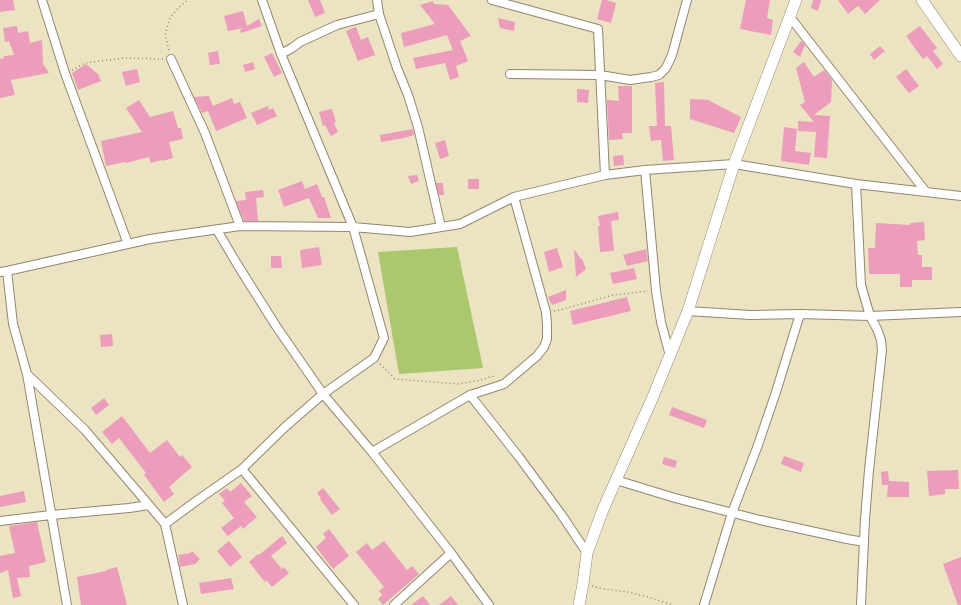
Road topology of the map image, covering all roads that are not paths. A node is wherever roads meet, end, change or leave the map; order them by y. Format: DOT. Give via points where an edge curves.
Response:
graph roads {
  1 [pos="42,0"];
  2 [pos="262,0"];
  3 [pos="377,0"];
  4 [pos="493,0"];
  5 [pos="687,0"];
  6 [pos="796,0"];
  7 [pos="922,0"];
  8 [pos="379,14"];
  9 [pos="790,16"];
  10 [pos="281,54"];
  11 [pos="961,56"];
  12 [pos="171,59"];
  13 [pos="510,74"];
  14 [pos="600,75"];
  15 [pos="734,164"];
  16 [pos="645,170"];
  17 [pos="605,175"];
  18 [pos="856,184"];
  19 [pos="926,192"];
  20 [pos="961,196"];
  21 [pos="514,197"];
  22 [pos="240,226"];
  23 [pos="353,227"];
  24 [pos="441,227"];
  25 [pos="217,230"];
  26 [pos="128,244"];
  27 [pos="4,272"];
  28 [pos="688,311"];
  29 [pos="961,312"];
  30 [pos="800,314"];
  31 [pos="870,316"];
  32 [pos="670,356"];
  33 [pos="27,374"];
  34 [pos="323,394"];
  35 [pos="470,395"];
  36 [pos="372,452"];
  37 [pos="242,468"];
  38 [pos="616,480"];
  39 [pos="149,505"];
  40 [pos="732,513"];
  41 [pos="51,515"];
  42 [pos="0,521"];
  43 [pos="165,524"];
  44 [pos="864,542"];
  45 [pos="451,553"];
  46 [pos="587,553"];
  47 [pos="67,605"];
  48 [pos="183,605"];
  49 [pos="354,605"];
  50 [pos="394,605"];
  51 [pos="489,605"];
  52 [pos="578,605"];
  53 [pos="704,605"];
  54 [pos="861,605"];
  1 -- 26 [label="street" via="65,73"];
  2 -- 10 [label="street"];
  3 -- 8 [label="street"];
  4 -- 14 [label="street" via="598,30"];
  5 -- 14 [label="street" via="672,55 666,68 659,75 630,80"];
  6 -- 9 [label="street"];
  7 -- 11 [label="street"];
  8 -- 10 [label="street" via="337,25"];
  8 -- 24 [label="street" via="418,127"];
  9 -- 15 [label="street"];
  9 -- 19 [label="street"];
  10 -- 23 [label="street"];
  12 -- 22 [label="street" via="205,133"];
  13 -- 14 [label="street"];
  14 -- 17 [label="street"];
  15 -- 16 [label="street"];
  15 -- 18 [label="street"];
  15 -- 28 [label="street"];
  16 -- 17 [label="street"];
  16 -- 32 [label="street" via="656,291"];
  17 -- 21 [label="street"];
  18 -- 19 [label="street"];
  18 -- 31 [label="street" via="861,285"];
  19 -- 20 [label="street"];
  21 -- 24 [label="street" via="460,224"];
  21 -- 35 [label="street" via="546,312 546,339 544,348 537,356 504,384"];
  22 -- 23 [label="street"];
  22 -- 25 [label="street"];
  23 -- 24 [label="street" via="410,232"];
  23 -- 34 [label="street" via="384,338 374,358"];
  25 -- 26 [label="street"];
  25 -- 34 [label="street" via="272,320"];
  26 -- 27 [label="street"];
  27 -- 33 [label="street" via="13,324"];
  28 -- 30 [label="street" via="750,315"];
  28 -- 32 [label="street"];
  29 -- 31 [label="street"];
  30 -- 31 [label="street"];
  30 -- 40 [label="street" via="758,445"];
  31 -- 44 [label="street" via="881,340 882,350"];
  32 -- 38 [label="street"];
  33 -- 39 [label="street" via="86,430"];
  33 -- 41 [label="street"];
  34 -- 36 [label="street"];
  34 -- 37 [label="street"];
  35 -- 36 [label="street"];
  35 -- 46 [label="street" via="520,457"];
  36 -- 45 [label="street"];
  37 -- 43 [label="street"];
  37 -- 49 [label="street"];
  38 -- 40 [label="street"];
  38 -- 46 [label="street"];
  39 -- 41 [label="street"];
  39 -- 43 [label="street"];
  40 -- 44 [label="street"];
  40 -- 53 [label="street"];
  41 -- 42 [label="street"];
  41 -- 47 [label="street"];
  43 -- 48 [label="street"];
  44 -- 54 [label="street"];
  45 -- 50 [label="street"];
  45 -- 51 [label="street"];
  46 -- 52 [label="street"];
}
